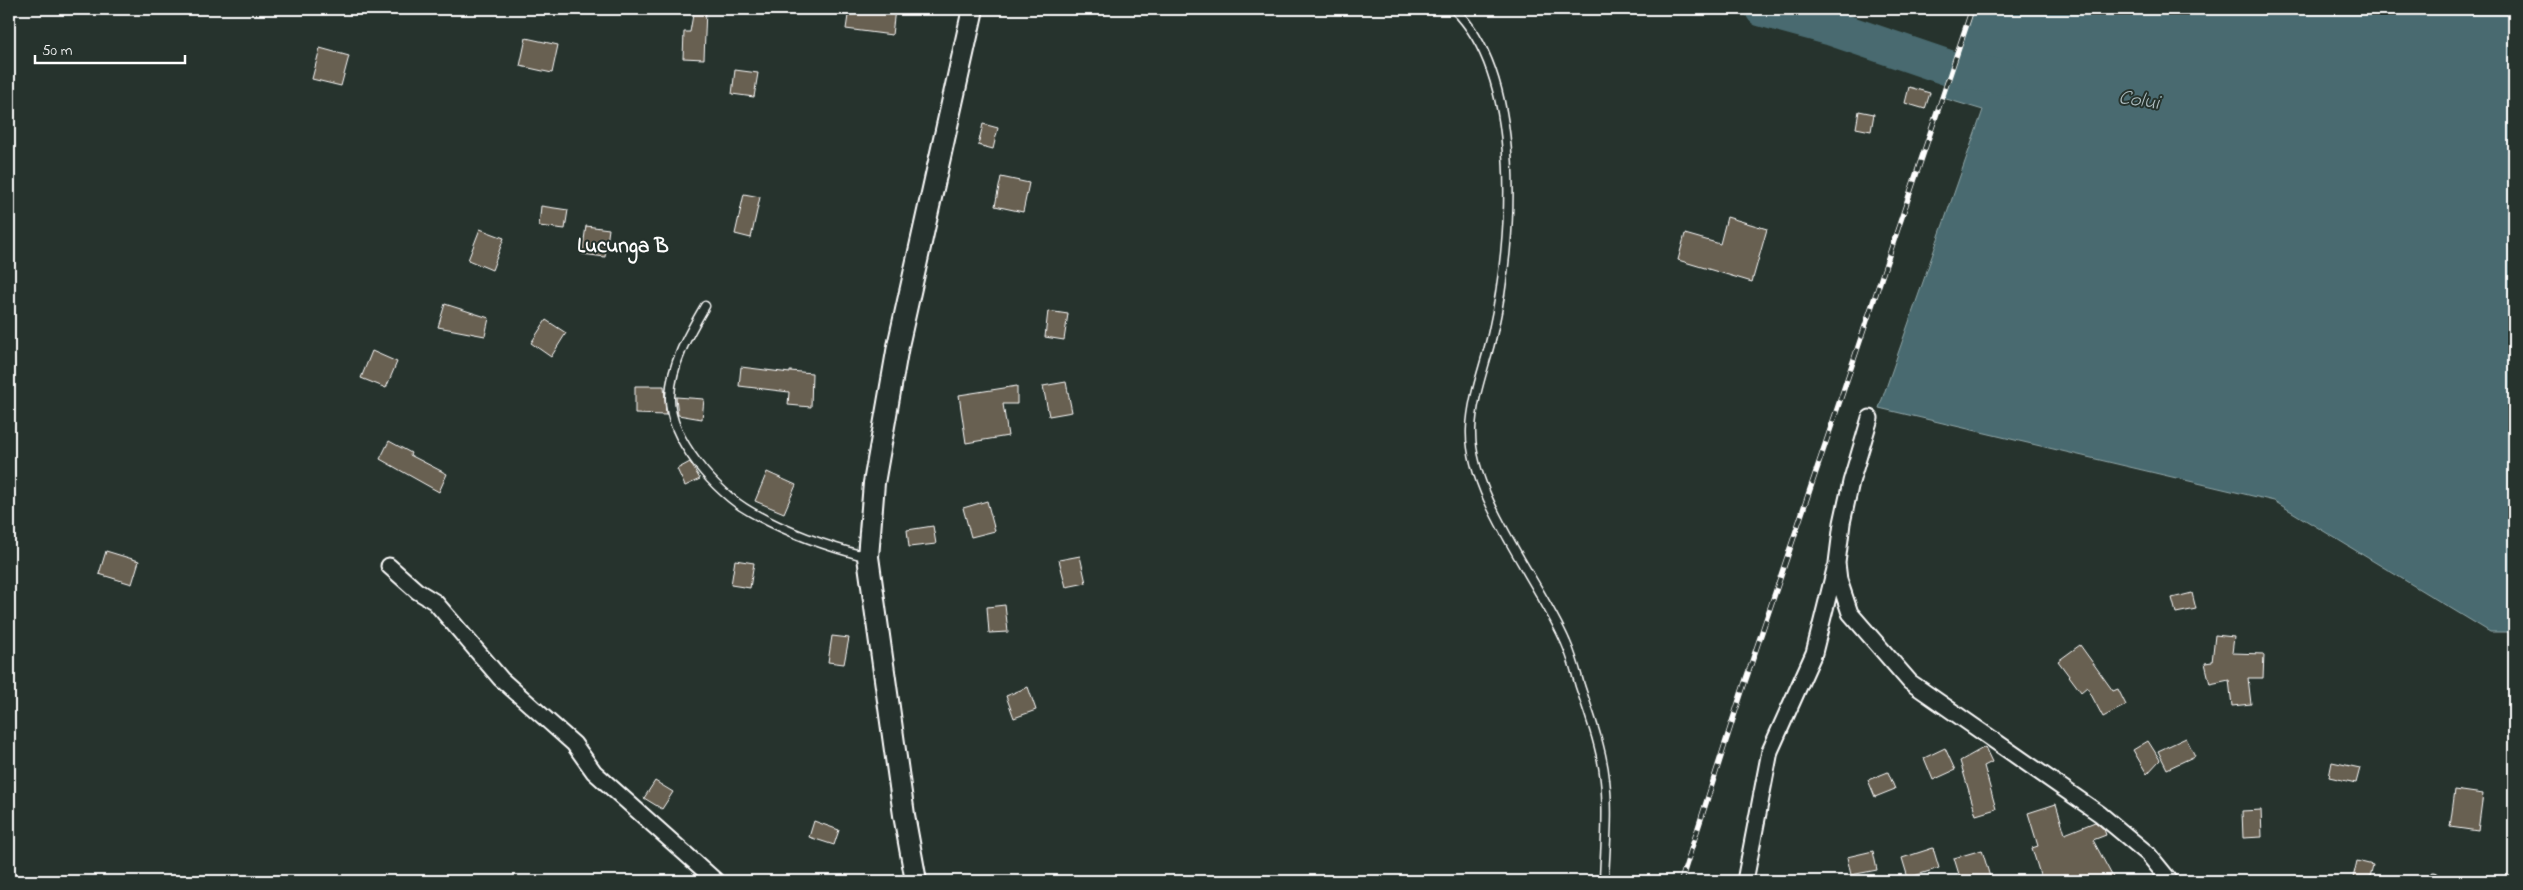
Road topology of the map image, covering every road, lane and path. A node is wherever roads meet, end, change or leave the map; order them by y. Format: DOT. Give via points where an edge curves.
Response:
graph roads {
  1 [pos="973,9"];
  2 [pos="1454,9"];
  3 [pos="705,306"];
  4 [pos="1870,418"];
  5 [pos="868,556"];
  6 [pos="1837,563"];
  7 [pos="389,566"];
  8 [pos="716,881"];
  9 [pos="916,881"];
  10 [pos="1604,881"];
  11 [pos="1744,881"];
  12 [pos="2170,881"];
  1 -- 5 [label="street" via="898,346 874,483"];
  2 -- 10 [label="lane" via="1483,47 1498,93 1506,142 1509,200 1506,266 1476,394 1471,430 1473,451 1482,483 1504,530 1566,643 1591,719 1605,779"];
  3 -- 5 [label="lane" via="688,334 671,383 674,420 690,455 715,483 749,511 820,544"];
  4 -- 6 [label="street" via="1851,482"];
  5 -- 9 [label="street"];
  6 -- 11 [label="street" via="1814,653 1770,751"];
  6 -- 12 [label="street" via="1850,613 1910,682 2100,814 2148,854"];
  7 -- 8 [label="street" via="435,602 501,679 574,744 594,772"];
}
